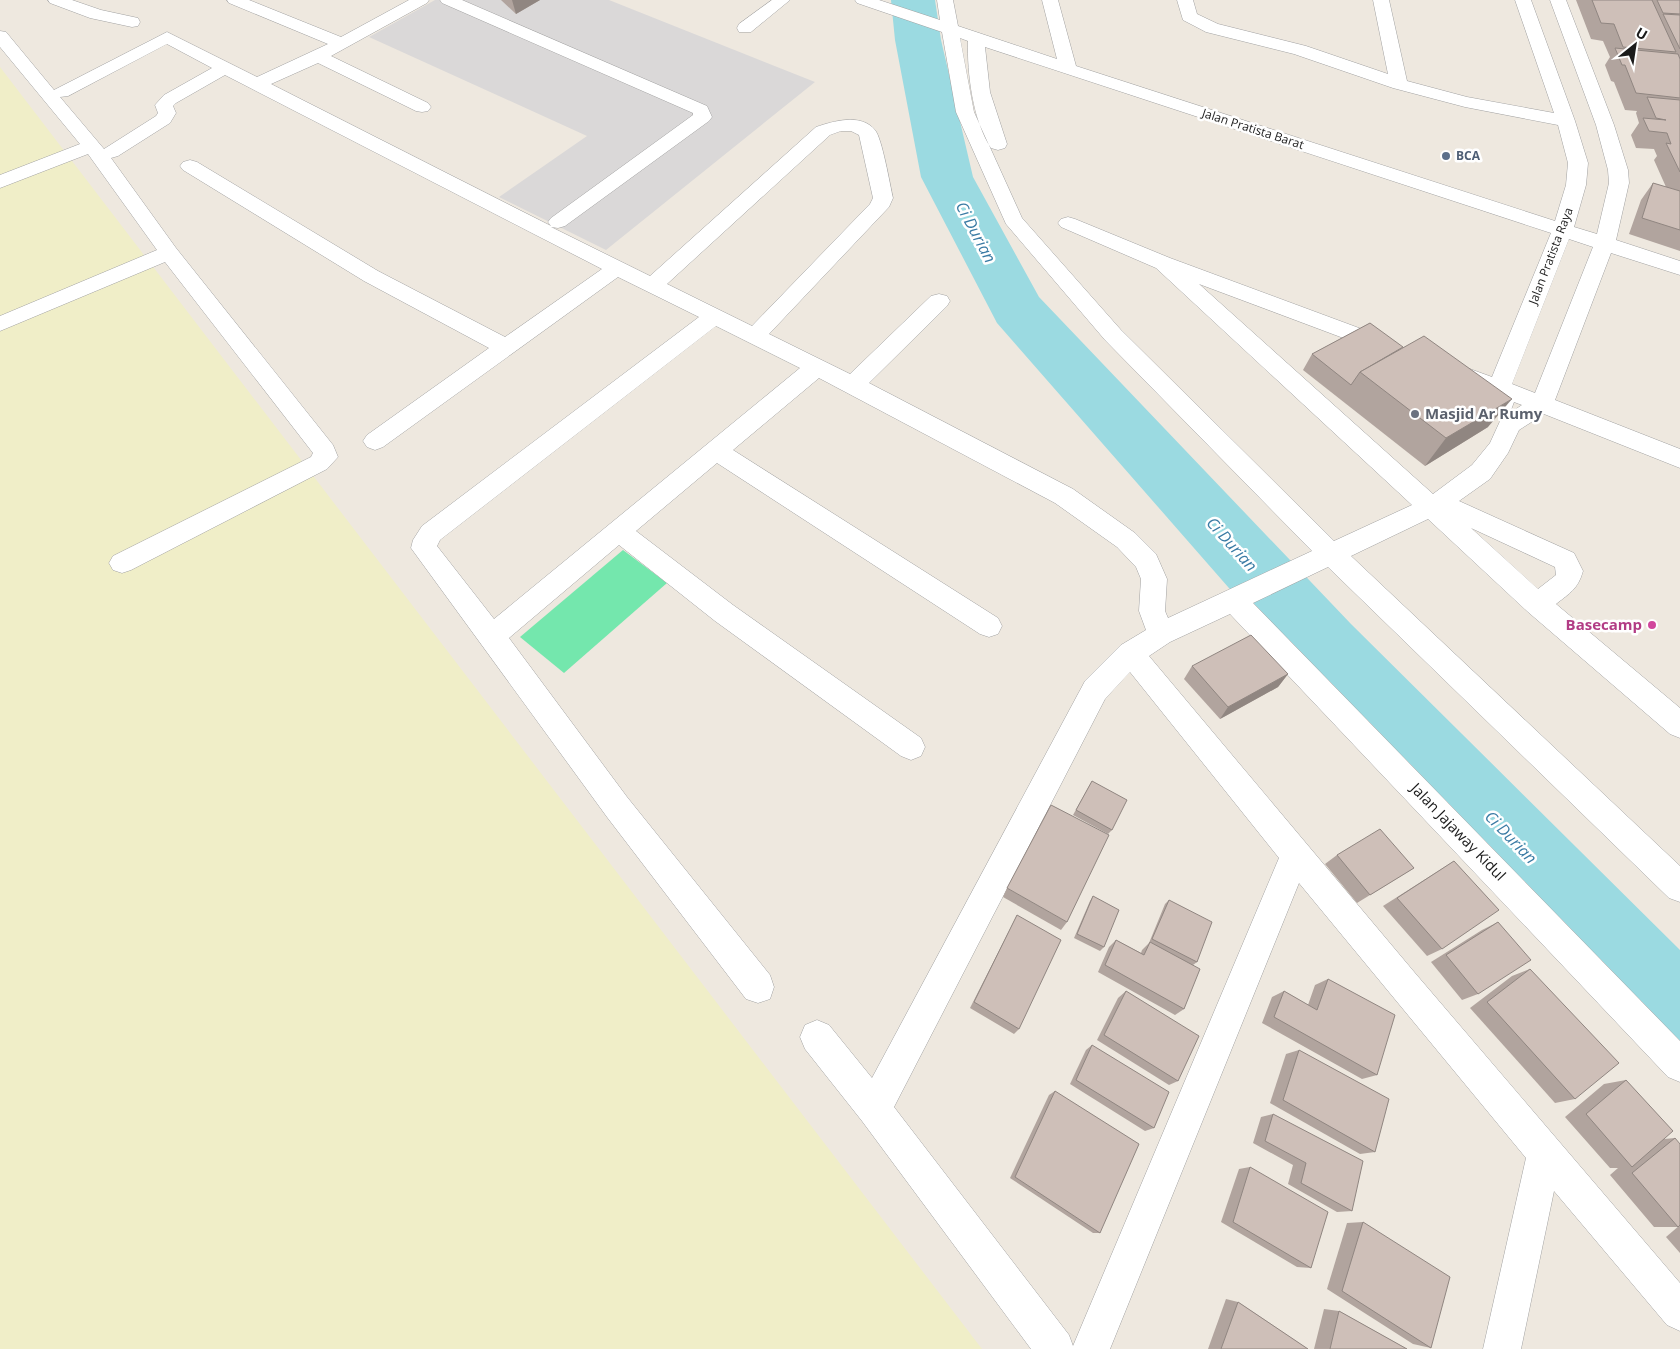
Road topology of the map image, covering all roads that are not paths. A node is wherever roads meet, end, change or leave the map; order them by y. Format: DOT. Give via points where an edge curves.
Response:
graph roads {
  1 [pos="56,0"];
  2 [pos="235,0"];
  3 [pos="421,0"];
  4 [pos="448,0"];
  5 [pos="782,0"];
  6 [pos="863,0"];
  7 [pos="945,0"];
  8 [pos="1050,0"];
  9 [pos="1185,0"];
  10 [pos="1381,0"];
  11 [pos="1523,0"];
  12 [pos="1558,0"];
  13 [pos="132,22"];
  14 [pos="946,27"];
  15 [pos="745,28"];
  16 [pos="0,36"];
  17 [pos="977,39"];
  18 [pos="341,43"];
  19 [pos="318,56"];
  20 [pos="226,67"];
  21 [pos="1068,69"];
  22 [pos="257,84"];
  23 [pos="1399,84"];
  24 [pos="62,92"];
  25 [pos="422,107"];
  26 [pos="1566,121"];
  27 [pos="101,149"];
  28 [pos="190,166"];
  29 [pos="1010,172"];
  30 [pos="0,182"];
  31 [pos="1597,190"];
  32 [pos="558,222"];
  33 [pos="1068,223"];
  34 [pos="1563,229"];
  35 [pos="1605,243"];
  36 [pos="169,253"];
  37 [pos="1163,263"];
  38 [pos="617,268"];
  39 [pos="1680,268"];
  40 [pos="652,286"];
  41 [pos="939,301"];
  42 [pos="714,316"];
  43 [pos="0,324"];
  44 [pos="755,336"];
  45 [pos="507,348"];
  46 [pos="1406,353"];
  47 [pos="817,367"];
  48 [pos="1443,367"];
  49 [pos="853,385"];
  50 [pos="1499,388"];
  51 [pos="1542,404"];
  52 [pos="1509,425"];
  53 [pos="374,441"];
  54 [pos="715,450"];
  55 [pos="1680,459"];
  56 [pos="1435,505"];
  57 [pos="620,532"];
  58 [pos="1323,557"];
  59 [pos="122,563"];
  60 [pos="1239,598"];
  61 [pos="1537,604"];
  62 [pos="989,626"];
  63 [pos="1161,634"];
  64 [pos="492,636"];
  65 [pos="1130,653"];
  66 [pos="1680,725"];
  67 [pos="911,747"];
  68 [pos="1295,856"];
  69 [pos="1680,886"];
  70 [pos="758,987"];
  71 [pos="817,1037"];
  72 [pos="1680,1065"];
  73 [pos="874,1109"];
  74 [pos="1544,1154"];
  75 [pos="1680,1312"];
  76 [pos="1055,1349"];
  77 [pos="1091,1349"];
  78 [pos="1502,1349"];
  1 -- 13 [label="street"];
  2 -- 18 [label="street"];
  3 -- 18 [label="street"];
  4 -- 32 [label="street" via="701,110 703,116"];
  5 -- 15 [label="street"];
  6 -- 14 [label="street, Jalan Pratista Barat"];
  7 -- 14 [label="street"];
  8 -- 21 [label="street"];
  9 -- 23 [label="street" via="1189,16 1212,28 1300,50"];
  10 -- 23 [label="street"];
  11 -- 26 [label="street, Jalan Pratista Raya"];
  12 -- 31 [label="street, Jalan Pratista Raya" via="1618,170"];
  14 -- 17 [label="street, Jalan Pratista Barat"];
  14 -- 58 [label="street" via="965,112 1013,220 1113,335"];
  16 -- 27 [label="street"];
  17 -- 21 [label="street, Jalan Pratista Barat"];
  17 -- 29 [label="street" via="977,76 985,109"];
  18 -- 19 [label="street"];
  19 -- 22 [label="street"];
  19 -- 25 [label="street"];
  20 -- 22 [label="street"];
  20 -- 24 [label="street" via="167,37"];
  20 -- 27 [label="street" via="170,99 164,106 167,112 164,119"];
  21 -- 34 [label="street, Jalan Pratista Barat"];
  22 -- 38 [label="street"];
  23 -- 26 [label="street" via="1465,102"];
  26 -- 31 [label="street, Jalan Pratista Raya" via="1578,163"];
  27 -- 30 [label="street"];
  27 -- 36 [label="street"];
  28 -- 45 [label="street" via="371,276"];
  31 -- 34 [label="street, Jalan Pratista Raya"];
  31 -- 35 [label="street, Jalan Pratista Raya"];
  33 -- 37 [label="street"];
  34 -- 35 [label="street, Jalan Pratista Barat"];
  34 -- 50 [label="street, Jalan Pratista Raya"];
  35 -- 39 [label="street, Jalan Pratista Barat"];
  35 -- 51 [label="street, Jalan Pratista Raya"];
  36 -- 43 [label="street"];
  36 -- 59 [label="street" via="326,457"];
  37 -- 46 [label="street"];
  37 -- 56 [label="street"];
  38 -- 40 [label="street"];
  38 -- 45 [label="street"];
  40 -- 42 [label="street"];
  40 -- 44 [label="street" via="823,131 839,125 862,127 868,133 883,198 879,207"];
  41 -- 49 [label="street"];
  42 -- 44 [label="street"];
  42 -- 64 [label="street" via="426,540 424,548"];
  44 -- 47 [label="street"];
  45 -- 53 [label="street"];
  47 -- 49 [label="street"];
  47 -- 54 [label="street"];
  48 -- 50 [label="street"];
  49 -- 63 [label="street" via="1064,496 1126,540 1147,561 1154,579 1152,611"];
  50 -- 51 [label="street"];
  50 -- 52 [label="street"];
  51 -- 52 [label="street"];
  51 -- 55 [label="street"];
  52 -- 56 [label="street" via="1500,447 1481,472"];
  54 -- 57 [label="street"];
  54 -- 62 [label="street"];
  56 -- 58 [label="street"];
  56 -- 61 [label="street"];
  56 -- 61 [label="street" via="1565,560 1570,571 1567,581"];
  57 -- 64 [label="street"];
  57 -- 67 [label="street" via="724,613"];
  58 -- 60 [label="street"];
  58 -- 69 [label="street"];
  60 -- 63 [label="street"];
  60 -- 72 [label="street, Jalan Jajaway Kidul"];
  61 -- 66 [label="street"];
  63 -- 65 [label="street"];
  64 -- 70 [label="street" via="617,807"];
  65 -- 68 [label="street"];
  65 -- 73 [label="street" via="1095,690"];
  68 -- 74 [label="street"];
  68 -- 77 [label="street"];
  71 -- 73 [label="street"];
  73 -- 76 [label="street"];
  74 -- 75 [label="street"];
  74 -- 78 [label="street"];
}
